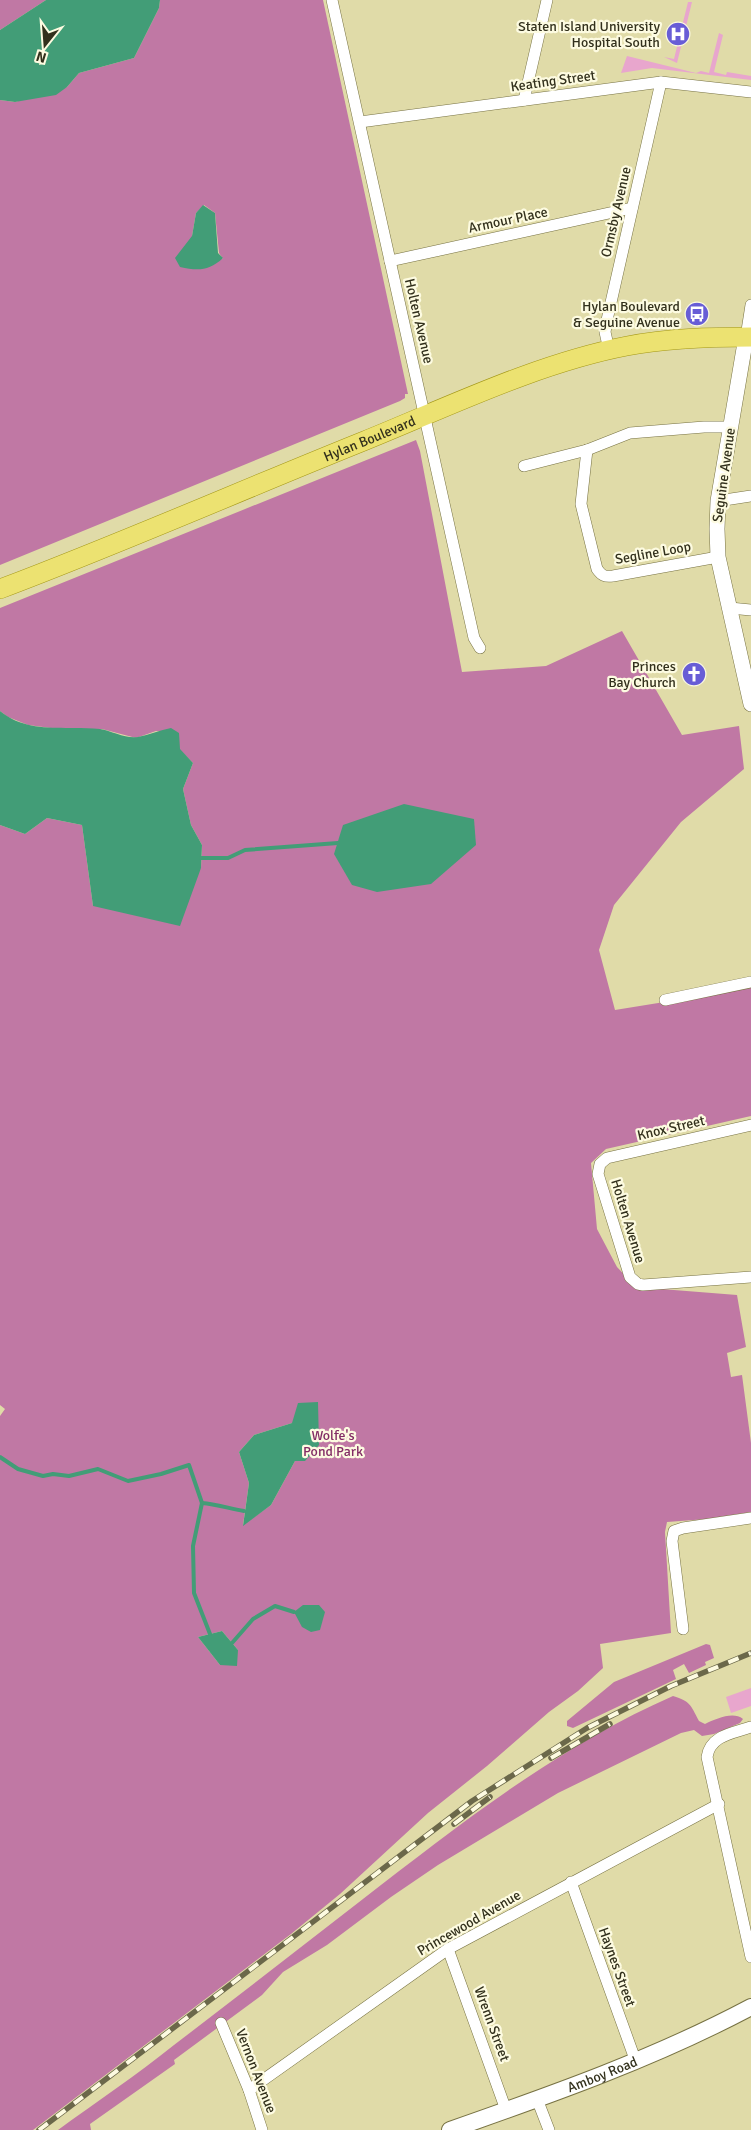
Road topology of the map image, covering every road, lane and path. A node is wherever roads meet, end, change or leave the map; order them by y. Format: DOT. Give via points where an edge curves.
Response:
graph roads {
  1 [pos="332,0"];
  2 [pos="547,0"];
  3 [pos="661,82"];
  4 [pos="751,92"];
  5 [pos="524,100"];
  6 [pos="360,122"];
  7 [pos="632,208"];
  8 [pos="390,261"];
  9 [pos="751,305"];
  10 [pos="748,338"];
  11 [pos="609,350"];
  12 [pos="425,416"];
  13 [pos="730,428"];
  14 [pos="587,450"];
  15 [pos="524,466"];
  16 [pos="751,496"];
  17 [pos="718,501"];
  18 [pos="718,557"];
  19 [pos="0,590"];
  20 [pos="730,608"];
  21 [pos="751,610"];
  22 [pos="480,648"];
  23 [pos="751,704"];
  24 [pos="751,982"];
  25 [pos="666,1000"];
  26 [pos="751,1124"];
  27 [pos="600,1164"];
  28 [pos="751,1278"];
  29 [pos="751,1518"];
  30 [pos="683,1629"];
  31 [pos="751,1727"];
  32 [pos="719,1804"];
  33 [pos="571,1882"];
  34 [pos="448,1949"];
  35 [pos="751,1957"];
  36 [pos="751,2007"];
  37 [pos="221,2022"];
  38 [pos="636,2062"];
  39 [pos="249,2090"];
  40 [pos="537,2099"];
  41 [pos="506,2110"];
  42 [pos="262,2130"];
  43 [pos="450,2130"];
  44 [pos="548,2130"];
  1 -- 6 [label="street, Holten Avenue"];
  2 -- 5 [label="street"];
  3 -- 4 [label="street, Keating Street"];
  3 -- 5 [label="street, Keating Street"];
  3 -- 7 [label="street, Ormsby Avenue"];
  5 -- 6 [label="street, Keating Street"];
  6 -- 8 [label="street, Holten Avenue"];
  7 -- 8 [label="street, Armour Place"];
  7 -- 11 [label="street, Ormsby Avenue" via="606,325"];
  8 -- 12 [label="street, Holten Avenue"];
  9 -- 10 [label="street, Seguine Avenue"];
  10 -- 11 [label="main road, Hylan Boulevard" via="649,342"];
  10 -- 13 [label="street, Seguine Avenue"];
  11 -- 12 [label="main road, Hylan Boulevard" via="548,368"];
  12 -- 19 [label="main road, Hylan Boulevard"];
  12 -- 22 [label="street, Holten Avenue" via="474,638"];
  13 -- 14 [label="street" via="630,433"];
  13 -- 17 [label="street, Seguine Avenue"];
  14 -- 15 [label="street"];
  14 -- 18 [label="street, Segline Loop" via="581,504 600,573 613,576"];
  16 -- 17 [label="street"];
  17 -- 18 [label="street, Seguine Avenue"];
  18 -- 20 [label="street, Seguine Avenue"];
  20 -- 21 [label="street"];
  20 -- 23 [label="street, Seguine Avenue"];
  24 -- 25 [label="street"];
  26 -- 27 [label="street, Knox Street" via="606,1158"];
  27 -- 28 [label="street, Holten Avenue" via="598,1174 630,1277 638,1284"];
  29 -- 30 [label="street" via="674,1531 672,1541"];
  31 -- 32 [label="street" via="716,1739 710,1746 707,1756"];
  32 -- 33 [label="street, Princewood Avenue"];
  32 -- 35 [label="street"];
  33 -- 34 [label="street, Princewood Avenue"];
  33 -- 38 [label="street, Haynes Street"];
  34 -- 39 [label="street, Princewood Avenue"];
  34 -- 41 [label="street, Wrenn Street"];
  36 -- 38 [label="main road, Amboy Road"];
  37 -- 39 [label="street, Vernon Avenue"];
  38 -- 40 [label="main road, Amboy Road"];
  39 -- 42 [label="street, Vernon Avenue"];
  40 -- 41 [label="main road, Amboy Road"];
  40 -- 44 [label="street"];
  41 -- 43 [label="main road, Amboy Road"];
}
